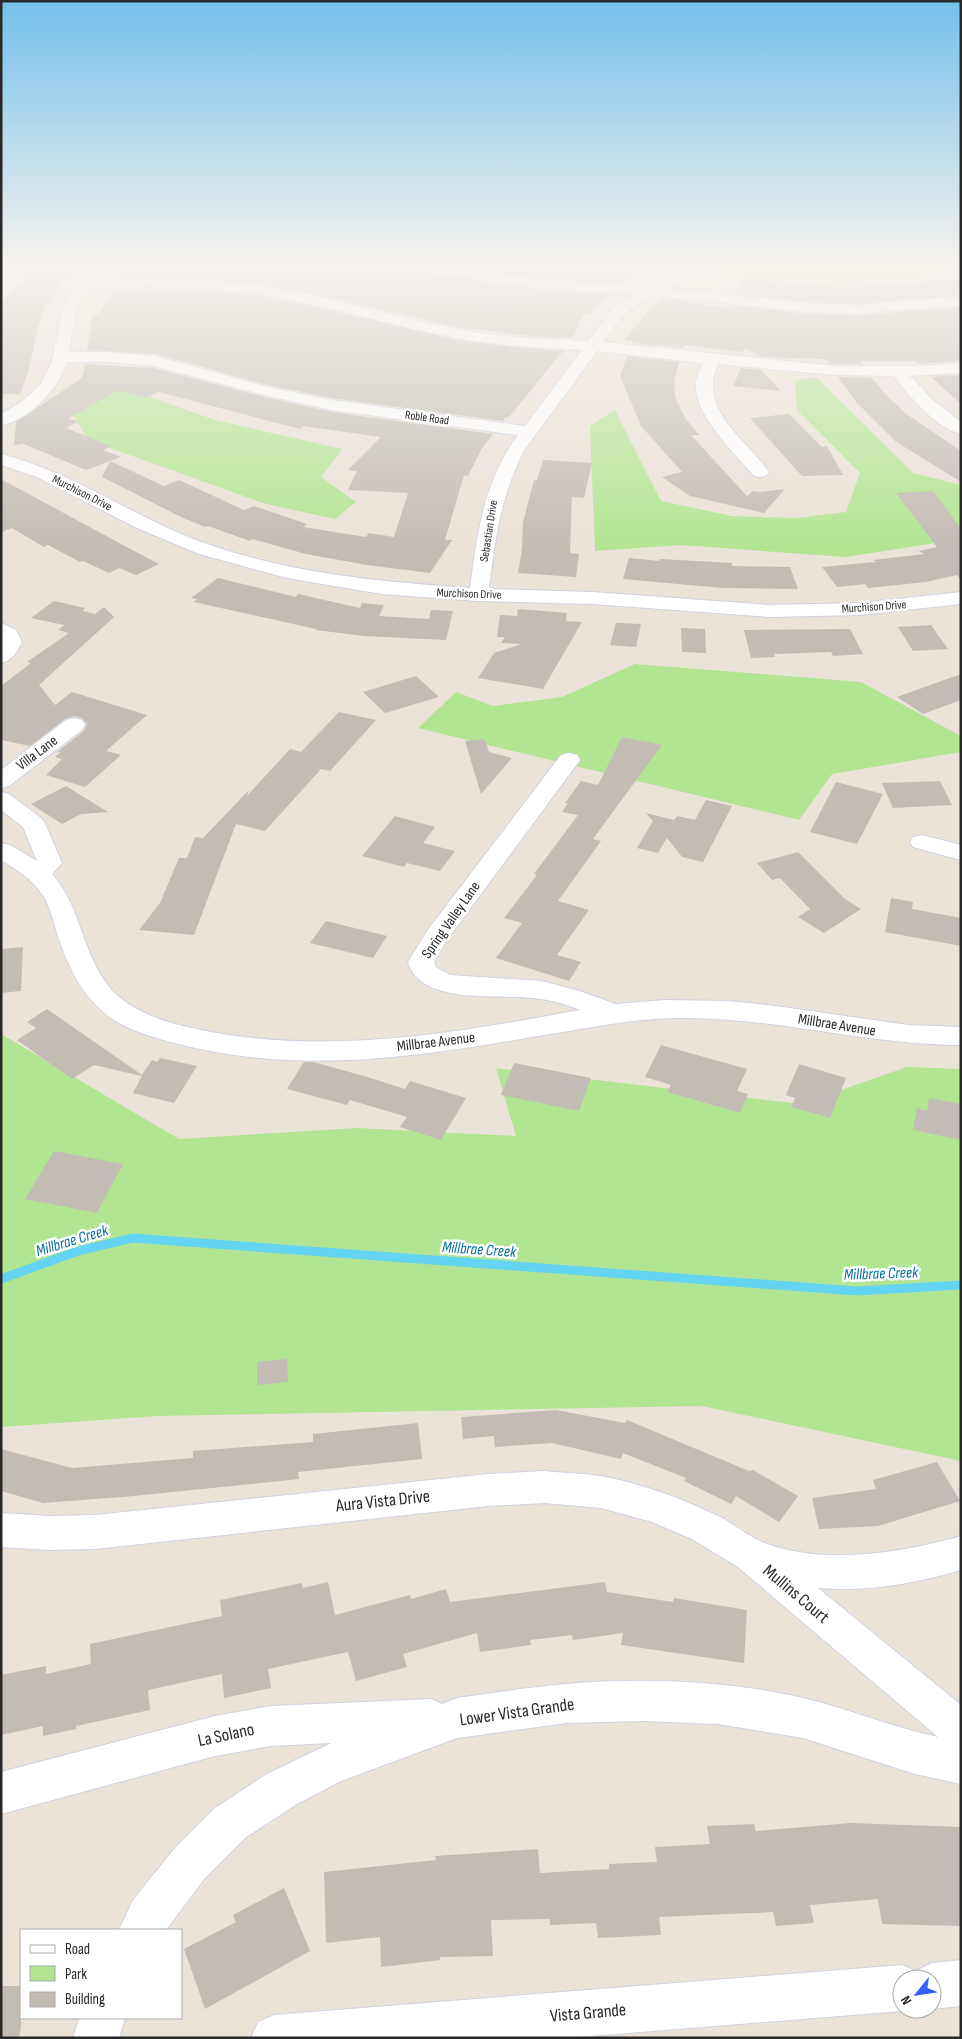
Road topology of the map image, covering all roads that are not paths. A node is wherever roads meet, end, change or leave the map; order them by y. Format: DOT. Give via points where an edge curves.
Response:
graph roads {
  1 [pos="59,358"];
  2 [pos="120,358"];
  3 [pos="583,358"];
  4 [pos="704,358"];
  5 [pos="712,359"];
  6 [pos="961,368"];
  7 [pos="899,372"];
  8 [pos="1,421"];
  9 [pos="961,429"];
  10 [pos="530,432"];
  11 [pos="1,459"];
  12 [pos="760,472"];
  13 [pos="479,595"];
  14 [pos="957,604"];
  15 [pos="1,629"];
  16 [pos="1,657"];
  17 [pos="74,725"];
  18 [pos="569,760"];
  19 [pos="1,781"];
  20 [pos="1,799"];
  21 [pos="922,842"];
  22 [pos="1,850"];
  23 [pos="961,853"];
  24 [pos="38,874"];
  25 [pos="614,1014"];
  26 [pos="961,1036"];
  27 [pos="1,1530"];
  28 [pos="961,1554"];
  29 [pos="751,1556"];
  30 [pos="457,1718"];
  31 [pos="961,1730"];
  32 [pos="961,1763"];
  33 [pos="1,1794"];
  34 [pos="142,1929"];
  35 [pos="961,1983"];
  36 [pos="942,1985"];
  37 [pos="892,1989"];
  38 [pos="102,2019"];
  39 [pos="96,2038"];
  40 [pos="274,2038"];
  1 -- 8 [label="street" via="50,385 26,407"];
  2 -- 10 [label="street, Roble Road" via="155,362 331,405"];
  3 -- 10 [label="street, Sebastian Drive"];
  4 -- 5 [label="street"];
  5 -- 7 [label="street" via="812,370"];
  5 -- 12 [label="street" via="704,382 704,395 710,409"];
  6 -- 7 [label="street"];
  7 -- 9 [label="street" via="931,409"];
  10 -- 13 [label="street, Sebastian Drive" via="506,467 496,492"];
  11 -- 13 [label="street, Murchison Drive" via="60,481 171,538 246,562 382,588"];
  13 -- 14 [label="street, Murchison Drive" via="592,598 770,611"];
  15 -- 16 [label="street" via="9,634 12,642"];
  17 -- 19 [label="street, Villa Lane"];
  18 -- 25 [label="street, Spring Valley Lane" via="436,937 421,962 425,972 434,979 471,986 540,990 581,999"];
  20 -- 24 [label="street" via="33,823 40,835 50,863"];
  21 -- 23 [label="street"];
  22 -- 24 [label="street, Millbrae Avenue"];
  24 -- 25 [label="street, Millbrae Avenue" via="54,893 87,976 103,997 129,1017 210,1042 259,1050 369,1050 482,1036"];
  25 -- 26 [label="street, Millbrae Avenue" via="662,1009 725,1010 872,1031 929,1037"];
  27 -- 29 [label="street, Aura Vista Drive" via="49,1534 95,1532 488,1490 544,1488 601,1492 657,1507 705,1527"];
  28 -- 29 [label="street, Mullins Court" via="885,1570 837,1571 794,1567"];
  29 -- 31 [label="street, Mullins Court"];
  30 -- 32 [label="street, Lower Vista Grande" via="567,1703 718,1704 803,1718 915,1753"];
  30 -- 33 [label="street, La Solano" via="271,1726 215,1736"];
  30 -- 34 [label="street, Lower Vista Grande" via="331,1764 282,1789 237,1818 190,1862"];
  35 -- 36 [label="street"];
  37 -- 40 [label="street, Vista Grande"];
  38 -- 39 [label="street"];
}
